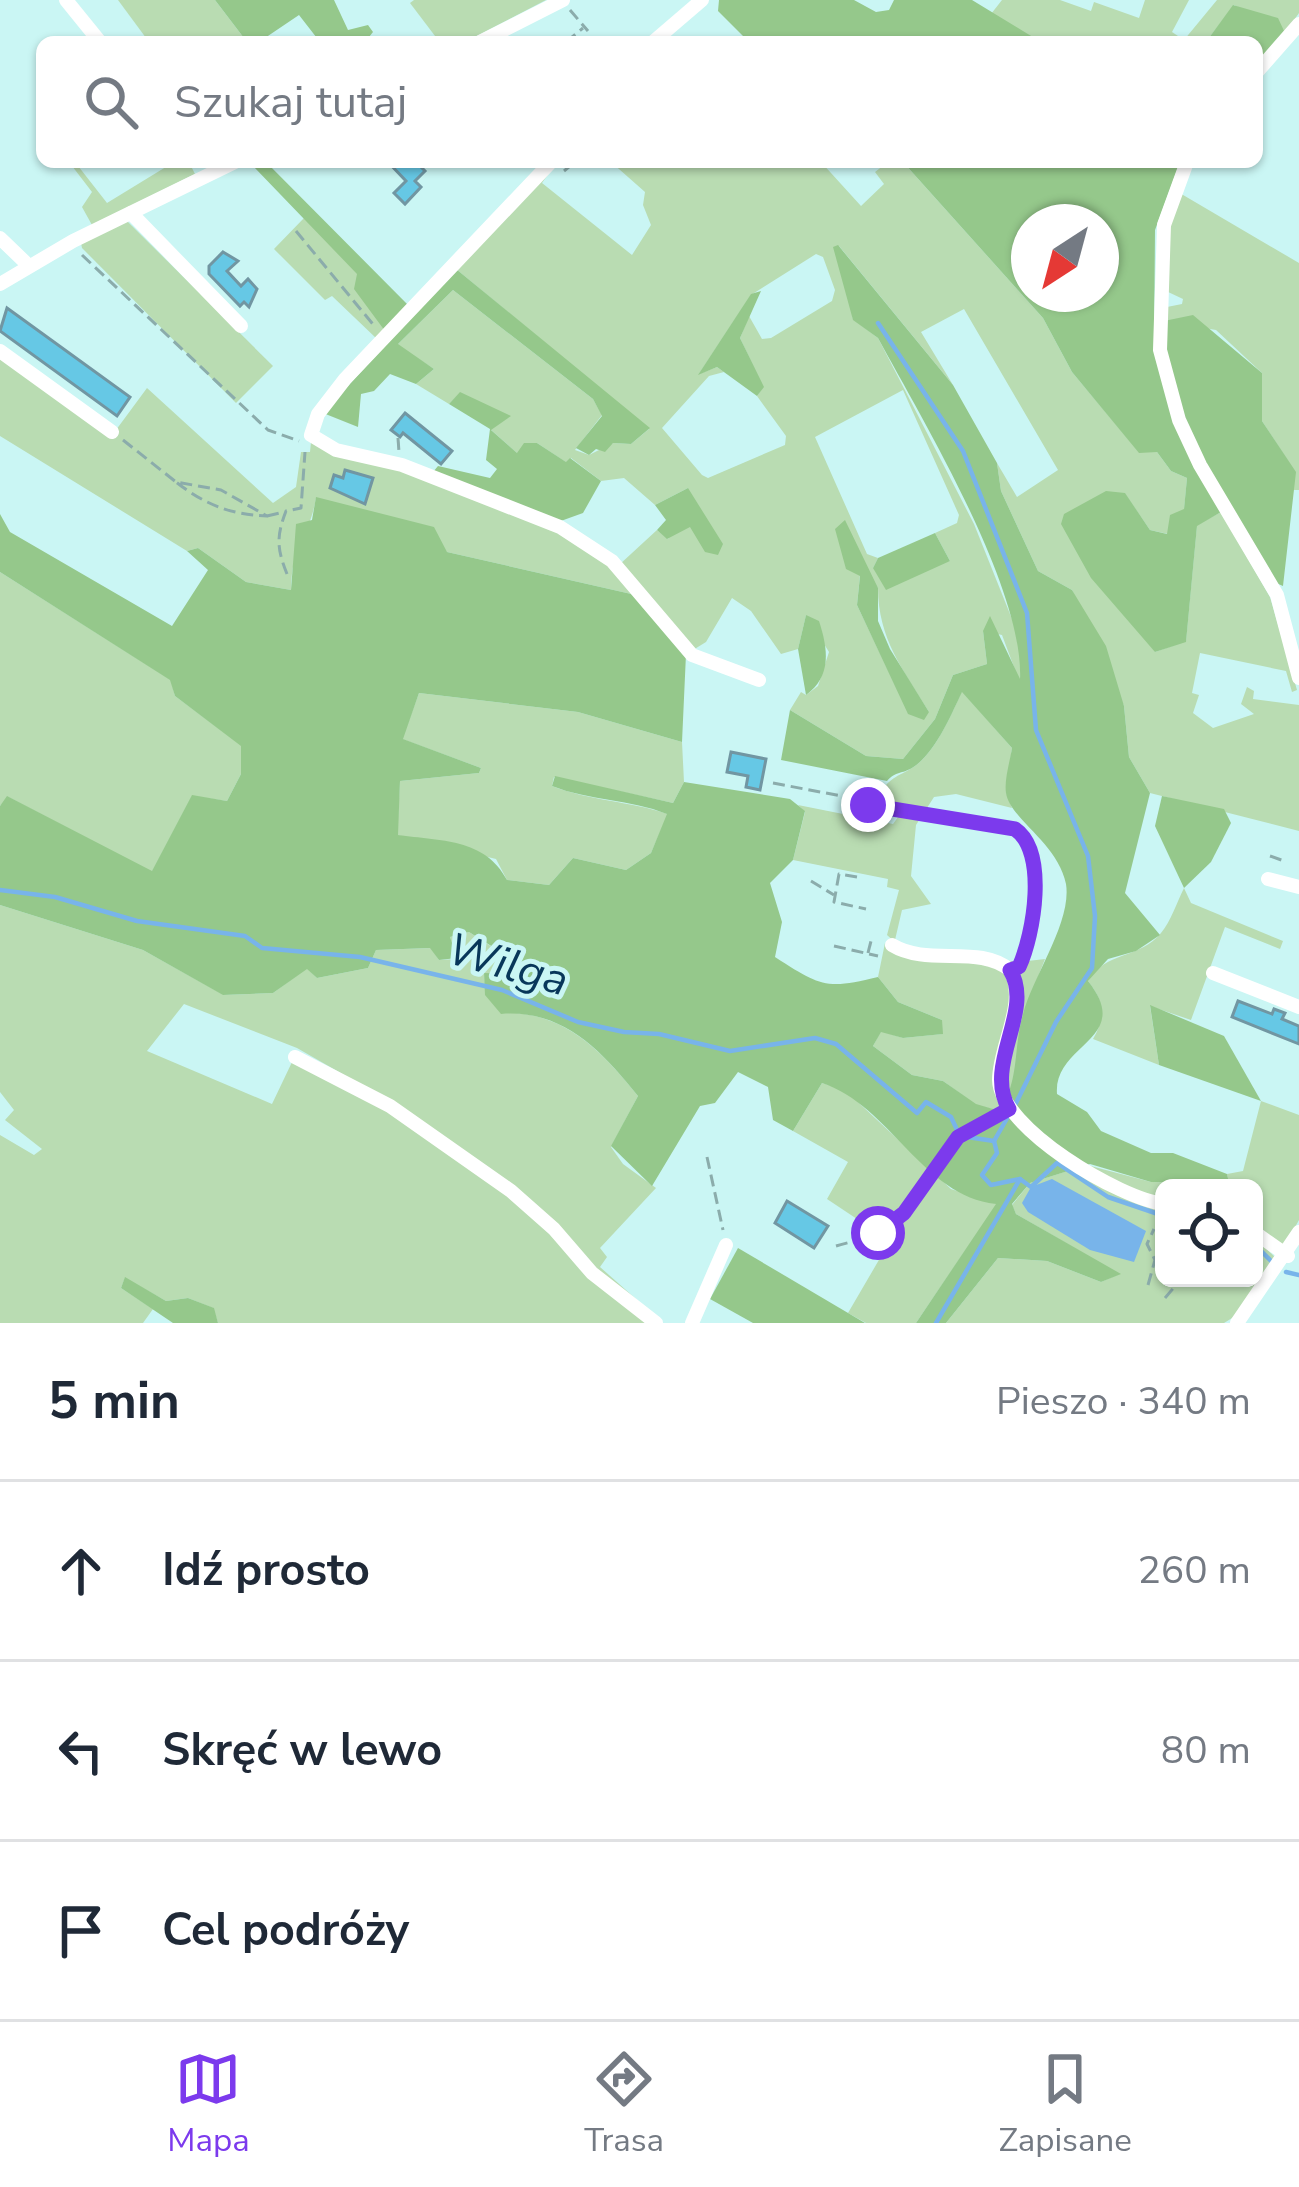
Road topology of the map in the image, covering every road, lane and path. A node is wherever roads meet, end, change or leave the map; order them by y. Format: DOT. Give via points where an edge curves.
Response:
graph roads {
  1 [pos="66,0"];
  2 [pos="702,0"];
  3 [pos="567,6"];
  4 [pos="1299,24"];
  5 [pos="95,36"];
  6 [pos="494,36"];
  7 [pos="576,36"];
  8 [pos="660,36"];
  9 [pos="1263,65"];
  10 [pos="198,168"];
  11 [pos="223,168"];
  12 [pos="549,168"];
  13 [pos="1185,168"];
  14 [pos="204,178"];
  15 [pos="130,213"];
  16 [pos="296,231"];
  17 [pos="0,238"];
  18 [pos="82,255"];
  19 [pos="28,265"];
  20 [pos="0,284"];
  21 [pos="241,326"];
  22 [pos="384,339"];
  23 [pos="0,351"];
  24 [pos="112,431"];
  25 [pos="398,438"];
  26 [pos="307,442"];
  27 [pos="305,452"];
  28 [pos="400,460"];
  29 [pos="176,482"];
  30 [pos="286,511"];
  31 [pos="266,517"];
  32 [pos="287,574"];
  33 [pos="1293,631"];
  34 [pos="1299,678"];
  35 [pos="759,680"];
  36 [pos="773,783"];
  37 [pos="1270,856"];
  38 [pos="1284,861"];
  39 [pos="857,878"];
  40 [pos="1268,879"];
  41 [pos="811,881"];
  42 [pos="1299,887"];
  43 [pos="836,896"];
  44 [pos="866,909"];
  45 [pos="872,937"];
  46 [pos="892,945"];
  47 [pos="834,946"];
  48 [pos="868,954"];
  49 [pos="878,956"];
  50 [pos="1010,970"];
  51 [pos="1213,973"];
  52 [pos="1299,1007"];
  53 [pos="295,1057"];
  54 [pos="1009,1109"];
  55 [pos="707,1157"];
  56 [pos="1155,1201"];
  57 [pos="1154,1229"];
  58 [pos="1299,1232"];
  59 [pos="1263,1238"];
  60 [pos="726,1241"];
  61 [pos="1137,1241"];
  62 [pos="1148,1244"];
  63 [pos="836,1246"];
  64 [pos="1288,1256"];
  65 [pos="1148,1285"];
  66 [pos="1174,1287"];
  67 [pos="1165,1298"];
  68 [pos="656,1323"];
  69 [pos="692,1323"];
  70 [pos="1237,1323"];
  1 -- 5 [label="street"];
  2 -- 8 [label="street"];
  3 -- 6 [label="street"];
  3 -- 7 [label="path" via="586,29"];
  4 -- 9 [label="street"];
  10 -- 14 [label="street"];
  11 -- 14 [label="street"];
  12 -- 22 [label="street"];
  13 -- 33 [label="street" via="1164,225 1160,350 1186,435"];
  14 -- 15 [label="street"];
  15 -- 19 [label="street"];
  15 -- 21 [label="street"];
  16 -- 22 [label="path"];
  17 -- 19 [label="street"];
  18 -- 26 [label="path" via="275,436"];
  19 -- 20 [label="street"];
  22 -- 35 [label="street" via="329,398 311,435 560,526 612,561 692,655"];
  23 -- 24 [label="street"];
  24 -- 29 [label="path"];
  25 -- 28 [label="path"];
  27 -- 30 [label="path" via="302,508"];
  29 -- 31 [label="path" via="221,490"];
  29 -- 31 [label="path" via="198,500"];
  30 -- 31 [label="path"];
  30 -- 32 [label="path" via="276,548"];
  33 -- 34 [label="street"];
  36 -- 50 [label="path" via="1025,836 1031,913 1023,959"];
  37 -- 38 [label="path"];
  39 -- 43 [label="path" via="839,874"];
  40 -- 42 [label="street"];
  41 -- 43 [label="path"];
  43 -- 44 [label="path" via="834,902"];
  45 -- 48 [label="path"];
  46 -- 50 [label="street" via="916,957 992,959"];
  47 -- 48 [label="path"];
  48 -- 49 [label="path"];
  50 -- 54 [label="street" via="1016,990 999,1073"];
  51 -- 52 [label="street"];
  53 -- 68 [label="street" via="390,1106 511,1191 592,1273"];
  54 -- 56 [label="street" via="1108,1184"];
  54 -- 63 [label="path" via="958,1137 896,1222"];
  55 -- 60 [label="path"];
  57 -- 62 [label="path"];
  58 -- 64 [label="street"];
  59 -- 64 [label="street"];
  60 -- 69 [label="street"];
  61 -- 62 [label="path"];
  62 -- 65 [label="path" via="1155,1259"];
  64 -- 70 [label="street"];
  66 -- 67 [label="path"];
}
